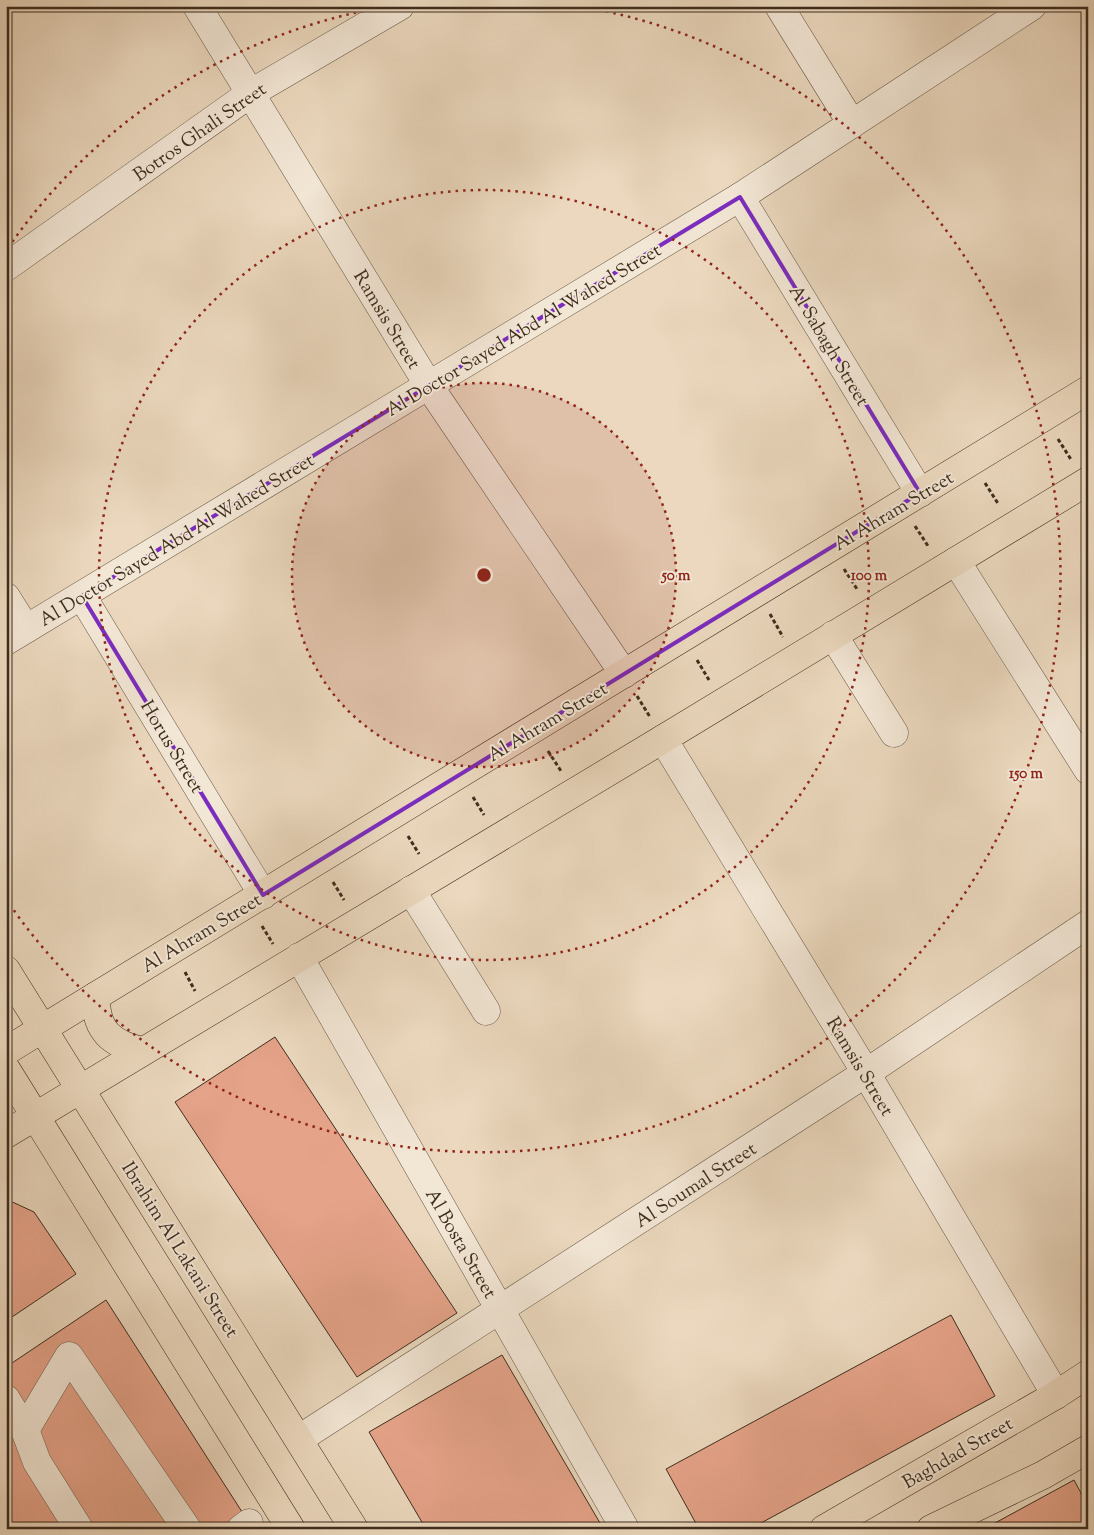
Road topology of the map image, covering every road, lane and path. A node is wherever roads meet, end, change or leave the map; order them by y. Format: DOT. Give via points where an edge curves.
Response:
graph roads {
  1 [pos="197,6"];
  2 [pos="400,6"];
  3 [pos="779,6"];
  4 [pos="1032,6"];
  5 [pos="250,93"];
  6 [pos="852,124"];
  7 [pos="740,197"];
  8 [pos="6,267"];
  9 [pos="429,386"];
  10 [pos="1088,390"];
  11 [pos="1044,417"];
  12 [pos="970,462"];
  13 [pos="1087,482"];
  14 [pos="910,499"];
  15 [pos="1013,526"];
  16 [pos="830,548"];
  17 [pos="949,565"];
  18 [pos="757,592"];
  19 [pos="82,596"];
  20 [pos="6,597"];
  21 [pos="871,612"];
  22 [pos="16,635"];
  23 [pos="833,635"];
  24 [pos="684,638"];
  25 [pos="796,658"];
  26 [pos="624,674"];
  27 [pos="723,702"];
  28 [pos="534,729"];
  29 [pos="894,733"];
  30 [pos="663,739"];
  31 [pos="1088,770"];
  32 [pos="459,775"];
  33 [pos="574,793"];
  34 [pos="395,814"];
  35 [pos="498,838"];
  36 [pos="320,860"];
  37 [pos="422,884"];
  38 [pos="256,899"];
  39 [pos="357,923"];
  40 [pos="1088,924"];
  41 [pos="173,950"];
  42 [pos="293,961"];
  43 [pos="6,970"];
  44 [pos="96,996"];
  45 [pos="486,1011"];
  46 [pos="208,1013"];
  47 [pos="43,1029"];
  48 [pos="6,1051"];
  49 [pos="142,1052"];
  50 [pos="6,1069"];
  51 [pos="866,1073"];
  52 [pos="81,1088"];
  53 [pos="35,1116"];
  54 [pos="6,1134"];
  55 [pos="500,1310"];
  56 [pos="1088,1374"];
  57 [pos="1056,1395"];
  58 [pos="6,1399"];
  59 [pos="25,1430"];
  60 [pos="299,1439"];
  61 [pos="1087,1451"];
  62 [pos="79,1529"];
  63 [pos="187,1529"];
  64 [pos="291,1529"];
  65 [pos="354,1529"];
  66 [pos="625,1529"];
  67 [pos="824,1529"];
  68 [pos="931,1529"];
  1 -- 5 [label="street, Ramsis Street"];
  2 -- 5 [label="street, Botros Ghali Street"];
  3 -- 6 [label="street"];
  4 -- 6 [label="street, Al Doctor Sayed Abd Al Wahed Street"];
  5 -- 8 [label="street, Botros Ghali Street"];
  5 -- 9 [label="street, Ramsis Street"];
  6 -- 7 [label="street, Al Doctor Sayed Abd Al Wahed Street"];
  7 -- 9 [label="street, Al Doctor Sayed Abd Al Wahed Street"];
  7 -- 14 [label="street, Al Sabagh Street"];
  9 -- 19 [label="street, Al Doctor Sayed Abd Al Wahed Street"];
  9 -- 26 [label="street, Ramsis Street"];
  10 -- 11 [label="main road, Al Ahram Street"];
  11 -- 12 [label="main road, Al Ahram Street"];
  11 -- 13 [label="path"];
  12 -- 14 [label="main road, Al Ahram Street"];
  12 -- 15 [label="path"];
  13 -- 15 [label="main road"];
  14 -- 16 [label="main road, Al Ahram Street"];
  14 -- 17 [label="path"];
  15 -- 17 [label="main road"];
  16 -- 18 [label="main road, Al Ahram Street"];
  16 -- 21 [label="path"];
  17 -- 21 [label="main road"];
  17 -- 31 [label="street"];
  18 -- 24 [label="main road, Al Ahram Street"];
  18 -- 25 [label="path"];
  19 -- 22 [label="street, Al Doctor Sayed Abd Al Wahed Street"];
  19 -- 38 [label="street, Horus Street"];
  20 -- 22 [label="street"];
  21 -- 23 [label="main road"];
  23 -- 25 [label="main road"];
  23 -- 29 [label="street"];
  24 -- 26 [label="main road, Al Ahram Street"];
  24 -- 27 [label="path"];
  25 -- 27 [label="main road"];
  26 -- 28 [label="main road, Al Ahram Street"];
  26 -- 30 [label="path"];
  27 -- 30 [label="main road"];
  28 -- 32 [label="main road, Al Ahram Street"];
  28 -- 33 [label="path"];
  30 -- 33 [label="main road"];
  30 -- 51 [label="street, Ramsis Street"];
  32 -- 34 [label="main road, Al Ahram Street"];
  32 -- 35 [label="path"];
  33 -- 35 [label="main road"];
  34 -- 36 [label="main road, Al Ahram Street"];
  34 -- 37 [label="path"];
  35 -- 37 [label="main road"];
  36 -- 38 [label="main road, Al Ahram Street"];
  36 -- 39 [label="path"];
  37 -- 39 [label="main road"];
  37 -- 45 [label="street"];
  38 -- 41 [label="main road, Al Ahram Street"];
  38 -- 42 [label="path"];
  39 -- 42 [label="main road"];
  40 -- 51 [label="street, Al Soumal Street"];
  41 -- 44 [label="main road, Al Ahram Street"];
  41 -- 46 [label="path"];
  42 -- 46 [label="main road"];
  42 -- 55 [label="street, Al Bosta Street"];
  43 -- 47 [label="main road, Ibrahim Al Lakani Street"];
  44 -- 47 [label="main road, Al Ahram Street"];
  44 -- 49 [label="main road" via="95,1010 106,1034 116,1042"];
  46 -- 49 [label="main road"];
  47 -- 48 [label="main road, Al Ahram Street"];
  47 -- 52 [label="main road, Ibrahim Al Lakani Street"];
  49 -- 52 [label="main road"];
  50 -- 53 [label="main road"];
  51 -- 55 [label="street, Al Soumal Street"];
  51 -- 57 [label="street, Ramsis Street"];
  52 -- 53 [label="main road"];
  52 -- 60 [label="main road, Ibrahim Al Lakani Street"];
  53 -- 54 [label="main road"];
  53 -- 64 [label="main road"];
  55 -- 60 [label="street, Al Soumal Street"];
  55 -- 66 [label="street, Al Bosta Street"];
  56 -- 57 [label="main road, Baghdad Street"];
  57 -- 67 [label="main road, Baghdad Street"];
  58 -- 59 [label="street"];
  59 -- 62 [label="street" via="37,1462"];
  59 -- 63 [label="street" via="69,1356"];
  60 -- 65 [label="main road, Ibrahim Al Lakani Street"];
  61 -- 68 [label="main road"];
}
